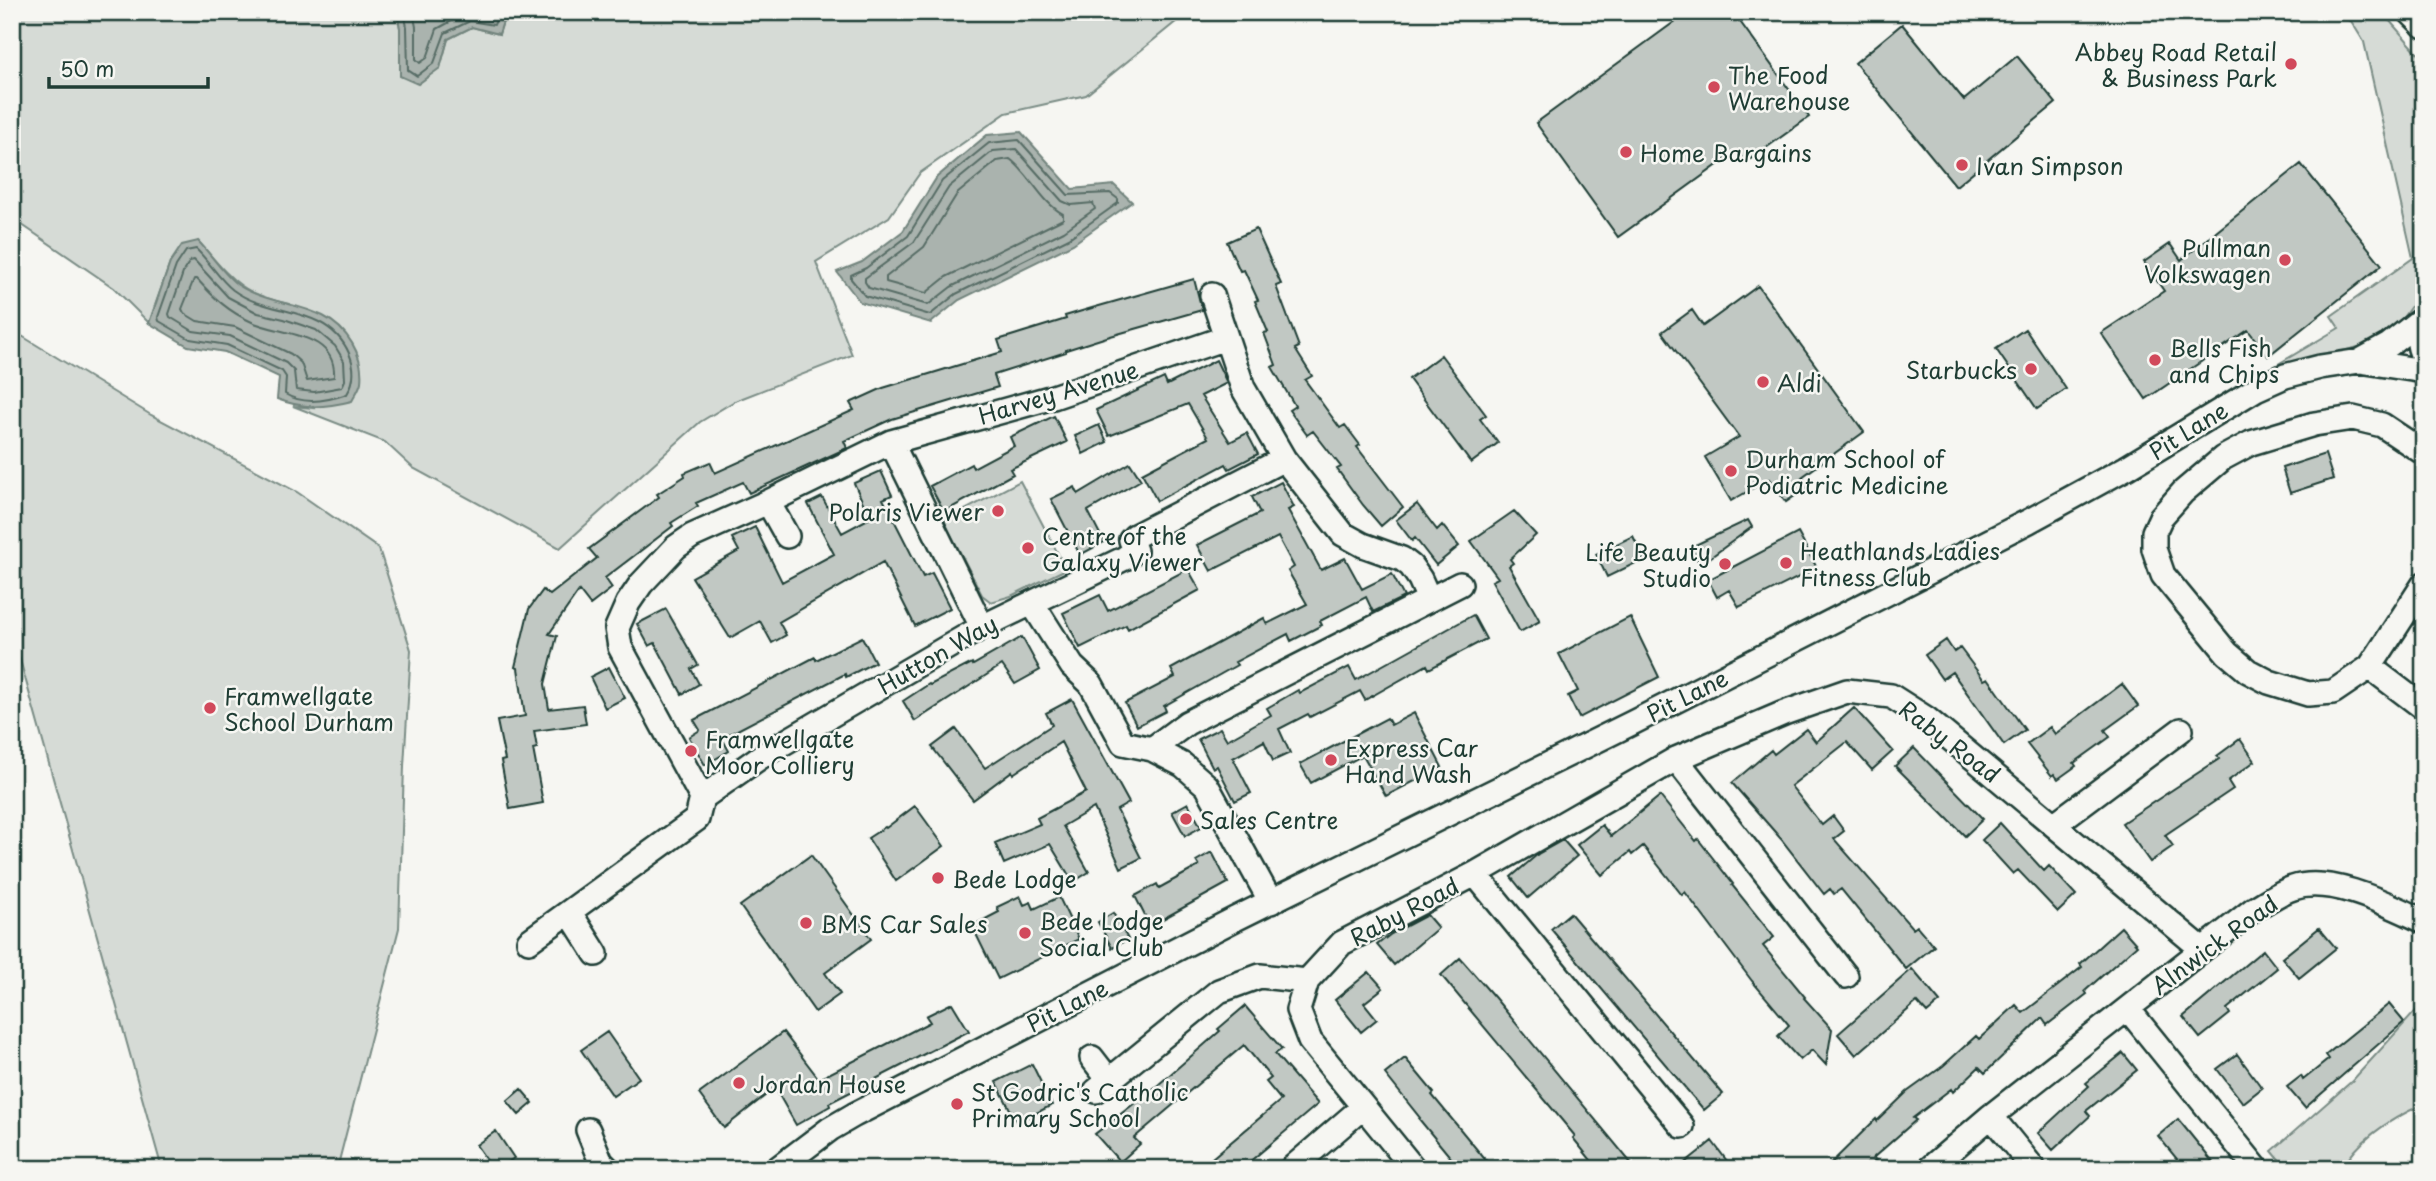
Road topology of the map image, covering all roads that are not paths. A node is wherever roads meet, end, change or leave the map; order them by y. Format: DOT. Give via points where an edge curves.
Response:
graph roads {
  1 [pos="2410,12"];
  2 [pos="2424,26"];
  3 [pos="1212,295"];
  4 [pos="2423,318"];
  5 [pos="1225,338"];
  6 [pos="2424,358"];
  7 [pos="2360,361"];
  8 [pos="2424,371"];
  9 [pos="891,442"];
  10 [pos="2424,453"];
  11 [pos="1284,459"];
  12 [pos="768,502"];
  13 [pos="787,536"];
  14 [pos="1460,584"];
  15 [pos="2424,584"];
  16 [pos="1429,599"];
  17 [pos="1032,603"];
  18 [pos="982,627"];
  19 [pos="2370,667"];
  20 [pos="2424,708"];
  21 [pos="2181,730"];
  22 [pos="1152,749"];
  23 [pos="1676,759"];
  24 [pos="702,798"];
  25 [pos="2055,824"];
  26 [pos="1475,874"];
  27 [pos="1271,902"];
  28 [pos="570,913"];
  29 [pos="2424,920"];
  30 [pos="529,941"];
  31 [pos="2202,949"];
  32 [pos="596,954"];
  33 [pos="1846,976"];
  34 [pos="1307,981"];
  35 [pos="2128,1009"];
  36 [pos="1092,1058"];
  37 [pos="1363,1107"];
  38 [pos="1991,1116"];
  39 [pos="1682,1126"];
  40 [pos="588,1130"];
  41 [pos="608,1169"];
  42 [pos="777,1169"];
  43 [pos="1291,1169"];
  44 [pos="1414,1169"];
  45 [pos="1929,1169"];
  46 [pos="2034,1169"];
  47 [pos="2257,1169"];
  1 -- 2 [label="street"];
  3 -- 5 [label="street"];
  4 -- 6 [label="street" via="2418,339"];
  4 -- 7 [label="street, Pit Lane"];
  5 -- 9 [label="street, Harvey Avenue" via="1053,397"];
  5 -- 11 [label="street" via="1242,388"];
  7 -- 8 [label="street, Pit Lane"];
  7 -- 27 [label="street, Pit Lane" via="2297,373 2256,388 2029,522"];
  9 -- 12 [label="street, Harvey Avenue"];
  9 -- 18 [label="street"];
  10 -- 19 [label="street" via="2382,425 2354,418 2314,424 2251,443 2223,458 2183,492 2154,532 2154,549 2164,575 2227,653 2248,671 2308,694 2333,692"];
  11 -- 16 [label="street" via="1343,534 1402,559 1420,579"];
  11 -- 17 [label="street" via="1135,536 1131,540 1135,551 1125,558"];
  12 -- 13 [label="street"];
  12 -- 24 [label="street, Harvey Avenue" via="676,547 641,584 617,628 620,647"];
  14 -- 16 [label="street"];
  15 -- 19 [label="street"];
  16 -- 22 [label="street" via="1187,723"];
  17 -- 18 [label="street, Hutton Way"];
  17 -- 22 [label="street" via="1072,666 1091,684 1123,743"];
  18 -- 24 [label="street, Hutton Way" via="763,755"];
  19 -- 20 [label="street"];
  21 -- 25 [label="street"];
  22 -- 27 [label="street" via="1183,765 1207,786"];
  23 -- 25 [label="street, Raby Road" via="1847,691 1891,696 1927,719"];
  23 -- 26 [label="street, Raby Road"];
  23 -- 33 [label="street"];
  24 -- 28 [label="street, Hutton Way" via="697,819"];
  25 -- 31 [label="street, Raby Road"];
  26 -- 34 [label="street, Raby Road" via="1342,943"];
  26 -- 39 [label="street, Raby Road"];
  27 -- 42 [label="street, Pit Lane" via="853,1115"];
  28 -- 30 [label="street, Hutton Way"];
  28 -- 32 [label="street"];
  29 -- 31 [label="street, Alnwick Road" via="2364,894 2325,885 2294,887 2254,909"];
  31 -- 35 [label="street, Alnwick Road"];
  34 -- 36 [label="street" via="1260,976 1219,990 1102,1085"];
  34 -- 37 [label="street" via="1298,1010 1310,1041"];
  35 -- 38 [label="street, Alnwick Road"];
  35 -- 47 [label="street, Alnwick Road"];
  37 -- 43 [label="street"];
  37 -- 44 [label="street"];
  38 -- 45 [label="street, Alnwick Road"];
  38 -- 46 [label="street"];
  40 -- 41 [label="street"];
}
